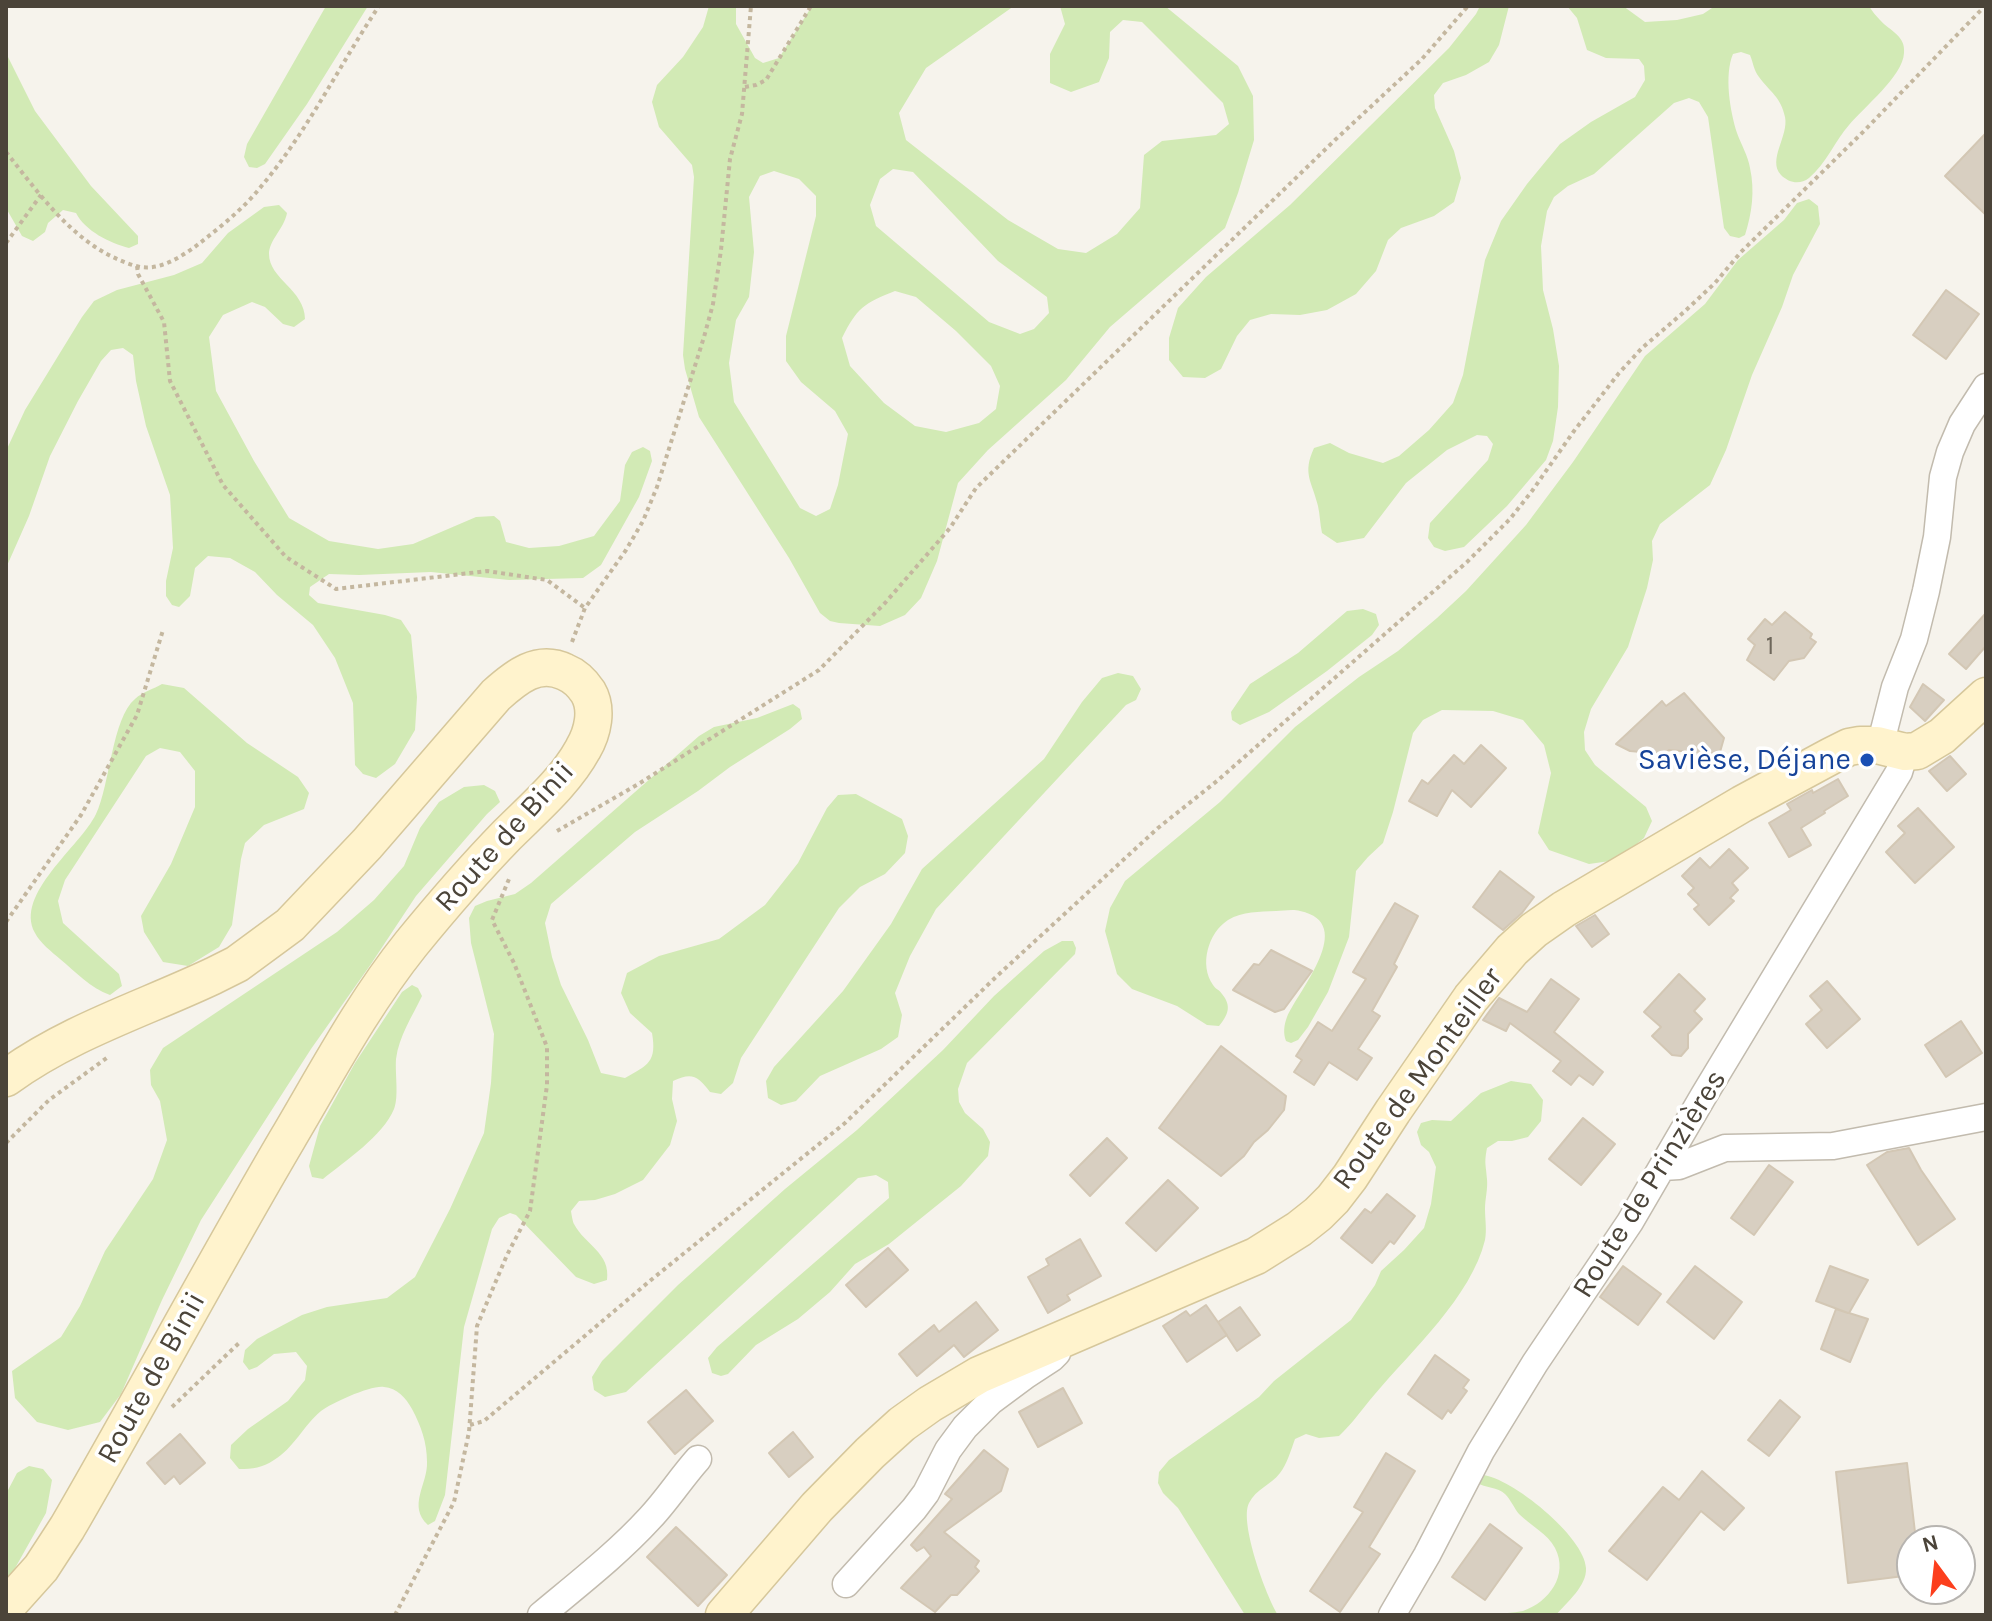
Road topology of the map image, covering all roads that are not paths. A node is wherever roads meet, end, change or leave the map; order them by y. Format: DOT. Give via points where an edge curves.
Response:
graph roads {
  1 [pos="1986,387"];
  2 [pos="1986,696"];
  3 [pos="1893,749"];
  4 [pos="6,1078"];
  5 [pos="1986,1117"];
  6 [pos="1663,1167"];
  7 [pos="1059,1342"];
  8 [pos="698,1459"];
  9 [pos="846,1584"];
  10 [pos="6,1607"];
  11 [pos="541,1615"];
  12 [pos="724,1615"];
  13 [pos="1392,1615"];
  1 -- 3 [label="street, Route de Prinzières" via="1962,424 1946,463 1926,591 1895,687"];
  2 -- 3 [label="street, Route de Monteiller" via="1934,742 1917,751"];
  3 -- 6 [label="street, Route de Prinzières" via="1902,765 1895,780"];
  3 -- 7 [label="street, Route de Monteiller" via="1849,747 1546,921 1486,979 1350,1177 1318,1214 1256,1256"];
  4 -- 10 [label="street, Route de Binii" via="66,1041 237,964 274,938 367,844 514,679 529,670 554,668 585,687 594,712 585,747 557,785 439,909 361,1014 67,1528"];
  5 -- 6 [label="street" via="1833,1146 1725,1148"];
  6 -- 13 [label="street, Route de Prinzières" via="1481,1451"];
  7 -- 9 [label="street, Route de Monteiller" via="1052,1358 991,1401 965,1427 914,1509"];
  7 -- 12 [label="street, Route de Monteiller" via="962,1384 902,1424 817,1507"];
  8 -- 11 [label="street" via="648,1521"];
}
